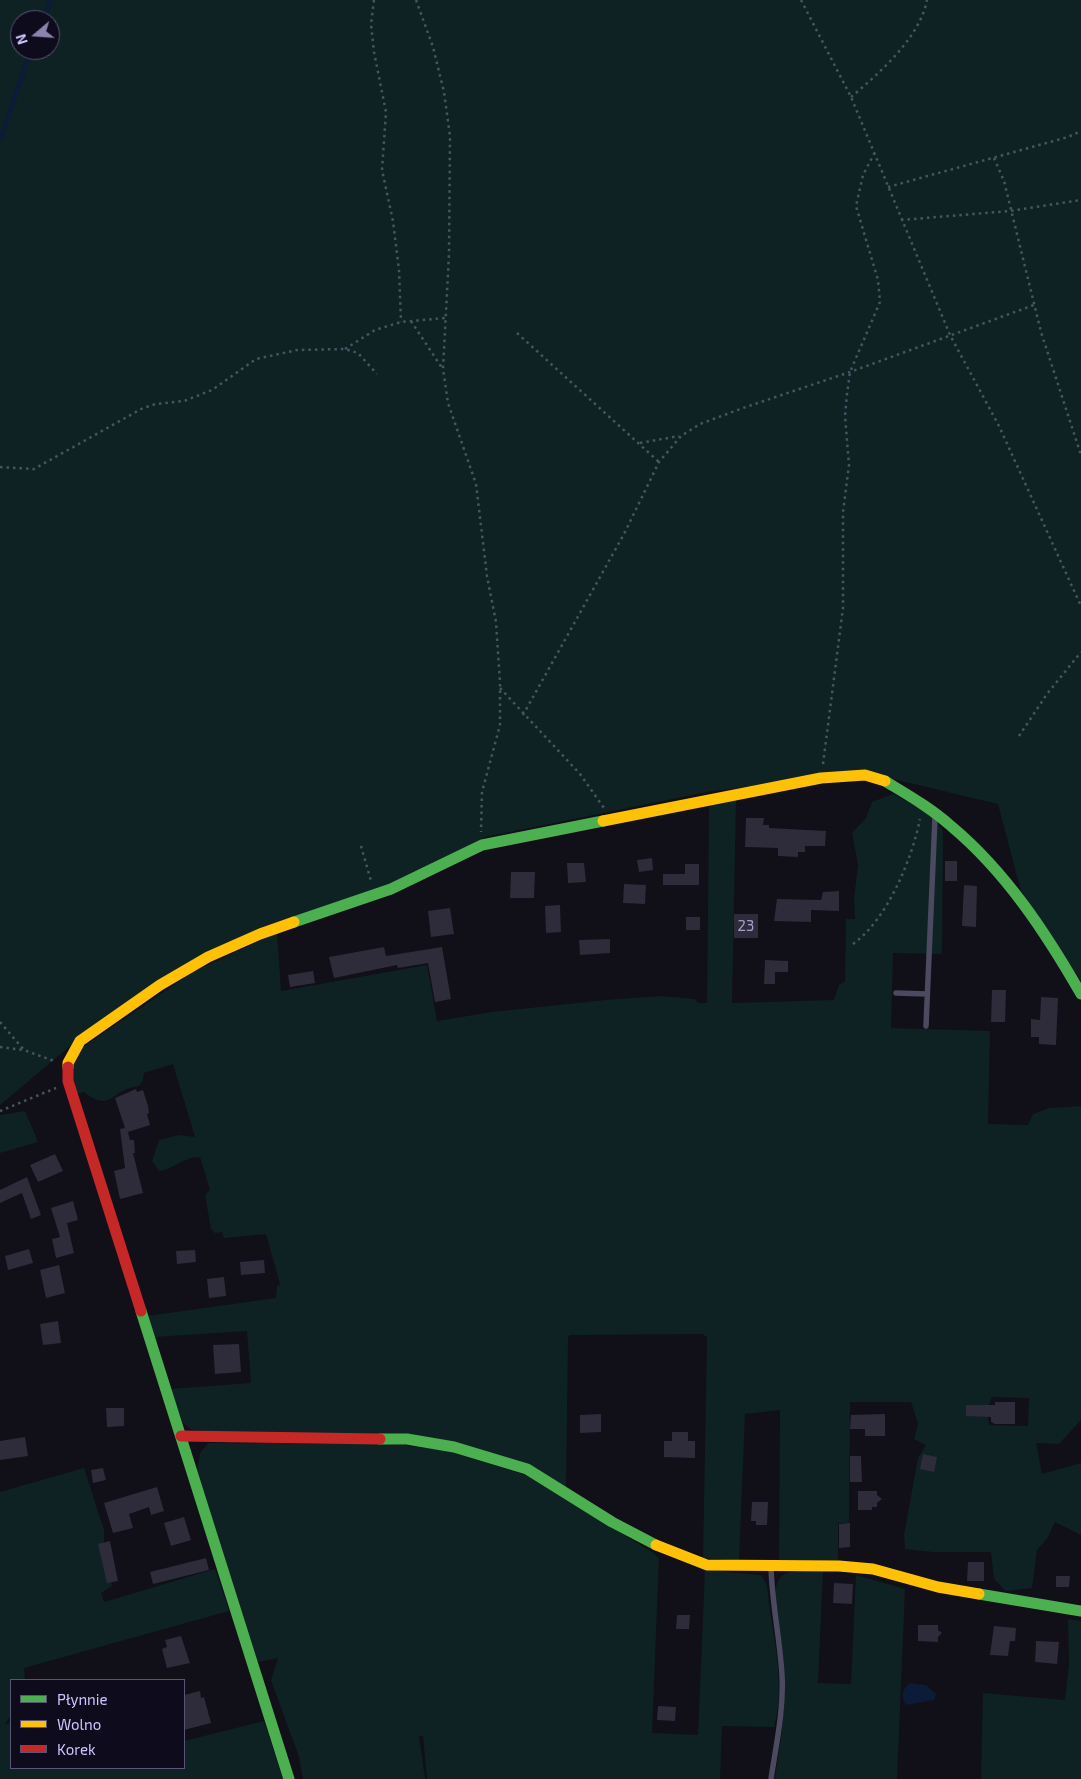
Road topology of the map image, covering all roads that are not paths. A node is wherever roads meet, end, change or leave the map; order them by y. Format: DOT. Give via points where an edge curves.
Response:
graph roads {
  1 [pos="936,812"];
  2 [pos="896,993"];
  3 [pos="927,994"];
  4 [pos="1081,994"];
  5 [pos="926,1026"];
  6 [pos="181,1436"];
  7 [pos="771,1567"];
  8 [pos="1081,1611"];
  9 [pos="289,1779"];
  10 [pos="771,1779"];
  1 -- 3 [label="lane"];
  1 -- 4 [label="street" via="979,852 1015,896"];
  1 -- 6 [label="street" via="872,775 822,778 482,845 418,878 260,934 208,957 160,985 80,1041 68,1063 68,1081"];
  2 -- 3 [label="lane"];
  3 -- 5 [label="lane"];
  6 -- 7 [label="street" via="407,1439 454,1447 527,1469 612,1522 670,1552 707,1564"];
  6 -- 9 [label="street"];
  7 -- 8 [label="street" via="873,1569 938,1587"];
  7 -- 10 [label="lane" via="783,1696"];
}
